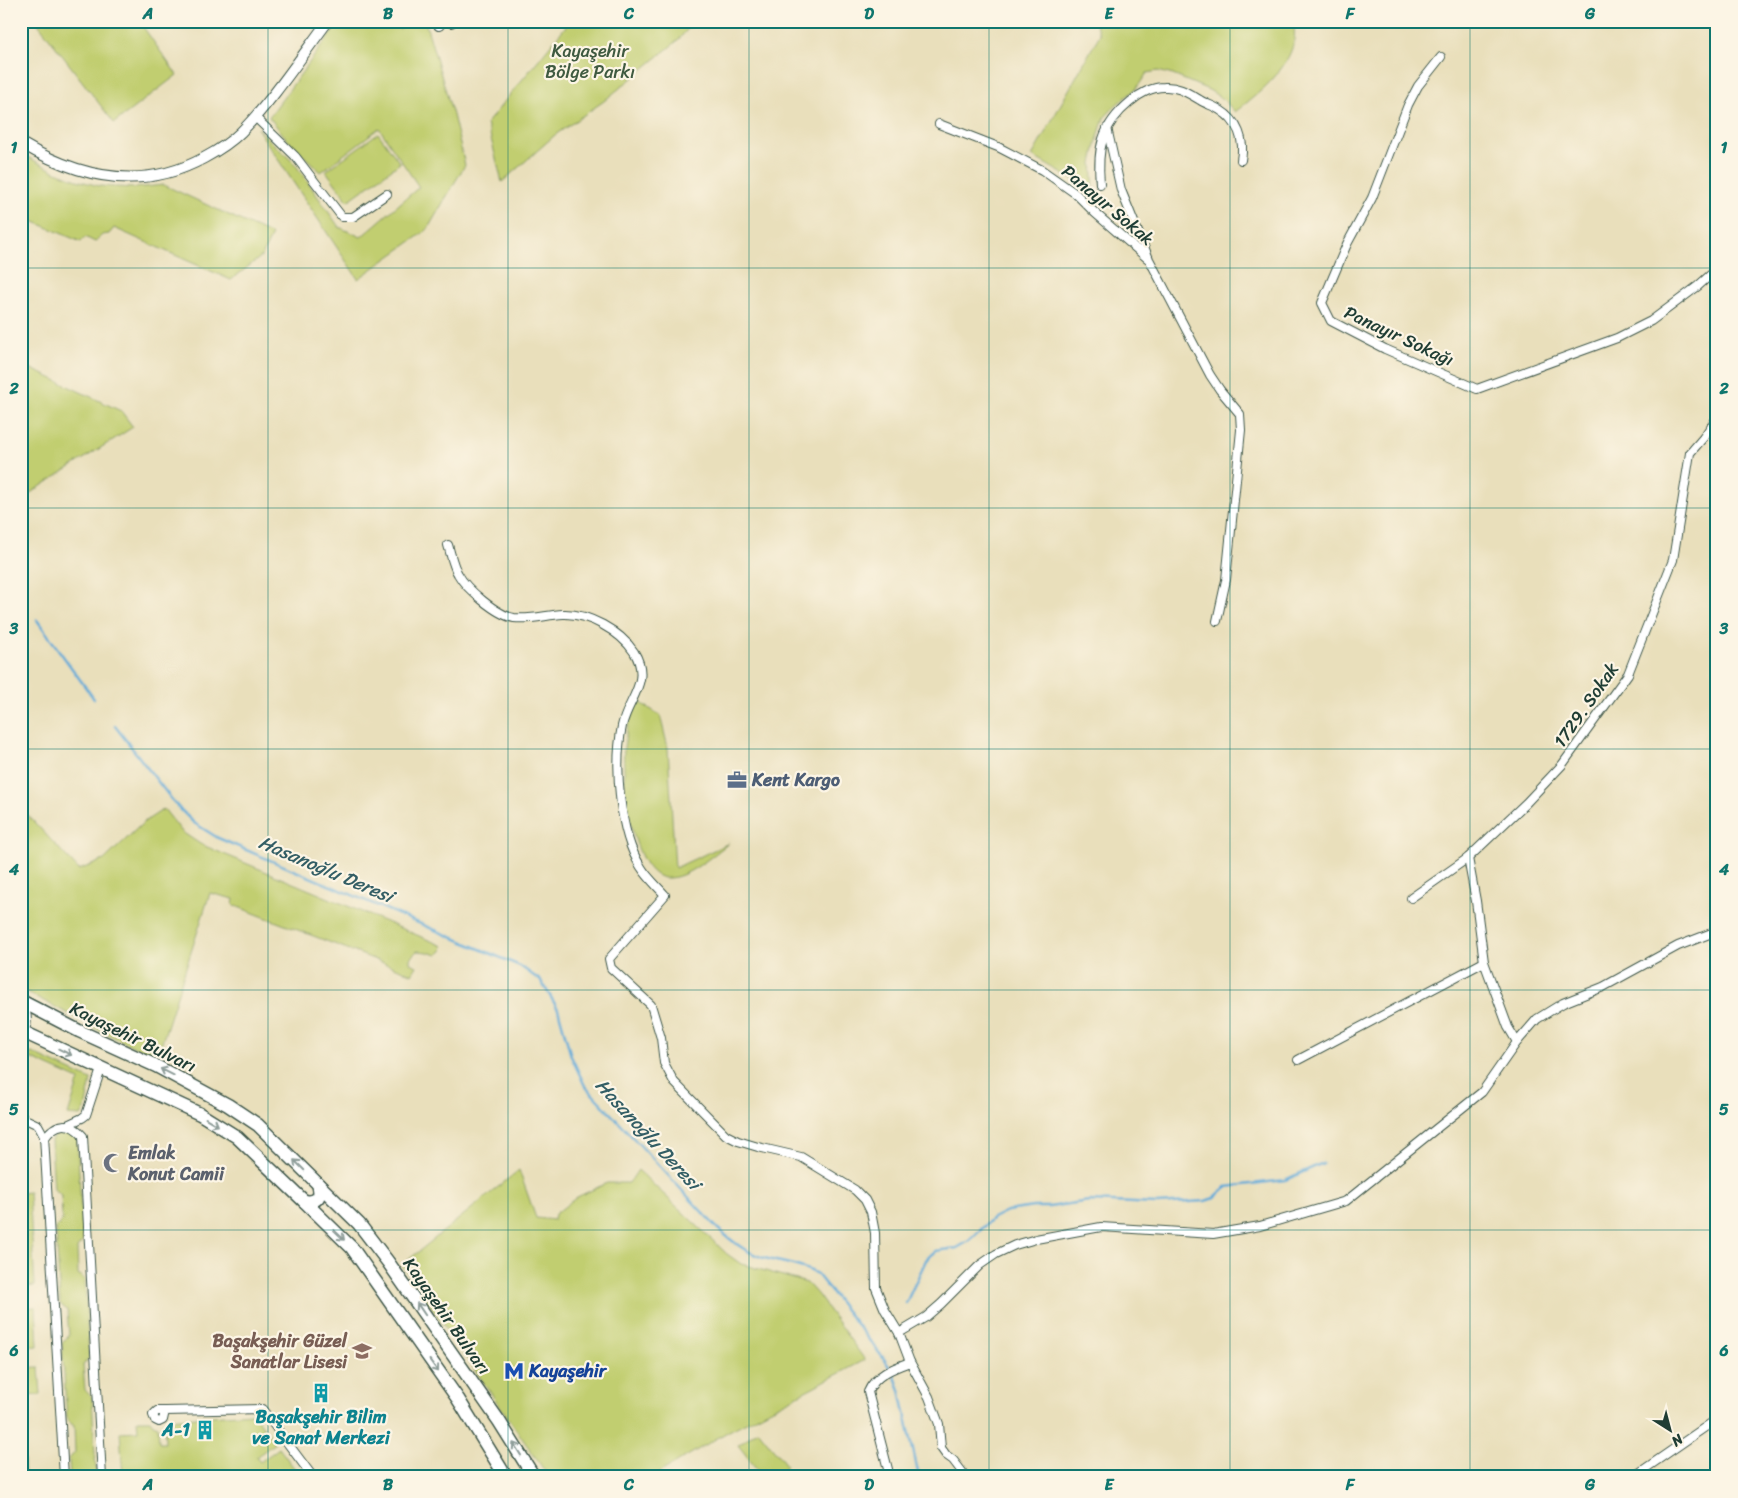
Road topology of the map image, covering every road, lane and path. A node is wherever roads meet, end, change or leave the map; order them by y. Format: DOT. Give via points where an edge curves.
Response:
graph roads {
  1 [pos="328,21"];
  2 [pos="1441,57"];
  3 [pos="255,117"];
  4 [pos="939,124"];
  5 [pos="1107,128"];
  6 [pos="21,143"];
  7 [pos="1240,160"];
  8 [pos="1100,184"];
  9 [pos="387,194"];
  10 [pos="1148,259"];
  11 [pos="1717,269"];
  12 [pos="1717,418"];
  13 [pos="448,546"];
  14 [pos="1217,621"];
  15 [pos="1468,858"];
  16 [pos="1412,898"];
  17 [pos="1717,931"];
  18 [pos="1484,962"];
  19 [pos="21,1001"];
  20 [pos="22,1034"];
  21 [pos="1516,1042"];
  22 [pos="1298,1060"];
  23 [pos="101,1069"];
  24 [pos="21,1117"];
  25 [pos="67,1125"];
  26 [pos="44,1139"];
  27 [pos="318,1184"];
  28 [pos="304,1201"];
  29 [pos="899,1333"];
  30 [pos="910,1362"];
  31 [pos="164,1410"];
  32 [pos="1717,1419"];
  33 [pos="64,1477"];
  34 [pos="102,1477"];
  35 [pos="313,1477"];
  36 [pos="506,1477"];
  37 [pos="534,1477"];
  38 [pos="890,1477"];
  39 [pos="966,1477"];
  40 [pos="1633,1477"];
  1 -- 3 [label="street"];
  2 -- 11 [label="street, Panayır Sokağı" via="1418,86 1408,105 1372,198 1346,244 1322,303 1332,321 1385,349 1477,389 1617,338 1651,321"];
  3 -- 6 [label="street" via="240,134 209,156 181,169 144,178 88,173 62,165"];
  3 -- 9 [label="street" via="295,156 342,217 353,217"];
  4 -- 10 [label="street, Panayır Sokak" via="998,147 1042,170 1076,194"];
  5 -- 7 [label="street" via="1137,96 1162,87 1176,87 1229,117 1241,138"];
  5 -- 8 [label="street" via="1099,152"];
  5 -- 10 [label="street" via="1121,190"];
  10 -- 14 [label="street" via="1210,375 1240,414 1226,580"];
  12 -- 15 [label="street, 1729. Sokak" via="1690,453 1673,560 1628,674 1562,766"];
  13 -- 29 [label="street" via="458,574 494,609 512,618 576,614 618,635 640,662 641,677 636,695 622,725 618,774 620,798 634,855 665,896 609,959 611,968 650,1005 661,1038 664,1063 674,1082 726,1135 801,1158 855,1190 865,1200 875,1233 876,1288"];
  15 -- 16 [label="street, 1729. Sokak"];
  15 -- 18 [label="street"];
  17 -- 21 [label="street" via="1678,946 1603,987 1563,1004 1537,1019"];
  18 -- 21 [label="street"];
  18 -- 22 [label="street"];
  19 -- 20 [label="street" via="26,1011"];
  27 -- 19 [label="main road, Kayaşehir Bulvarı, one-way" via="258,1125 228,1105 156,1066"];
  20 -- 23 [label="main road, one-way"];
  21 -- 29 [label="street" via="1482,1092 1346,1201 1260,1226 1213,1234 1101,1227 1036,1239 996,1254 980,1265 926,1317"];
  23 -- 25 [label="street" via="86,1115"];
  23 -- 28 [label="main road, one-way" via="200,1114 237,1137"];
  24 -- 26 [label="street" via="38,1125"];
  25 -- 26 [label="street" via="53,1129"];
  25 -- 34 [label="street" via="83,1136"];
  26 -- 33 [label="street"];
  27 -- 28 [label="main road" via="318,1198"];
  37 -- 27 [label="main road, Kayaşehir Bulvarı, one-way" via="499,1421 388,1262 359,1224"];
  28 -- 36 [label="main road, one-way" via="352,1248 458,1399"];
  29 -- 30 [label="street"];
  30 -- 38 [label="street" via="881,1375 868,1392"];
  30 -- 39 [label="street" via="929,1397 938,1424 941,1448"];
  31 -- 35 [label="street" via="262,1409"];
  32 -- 40 [label="street"];
}
